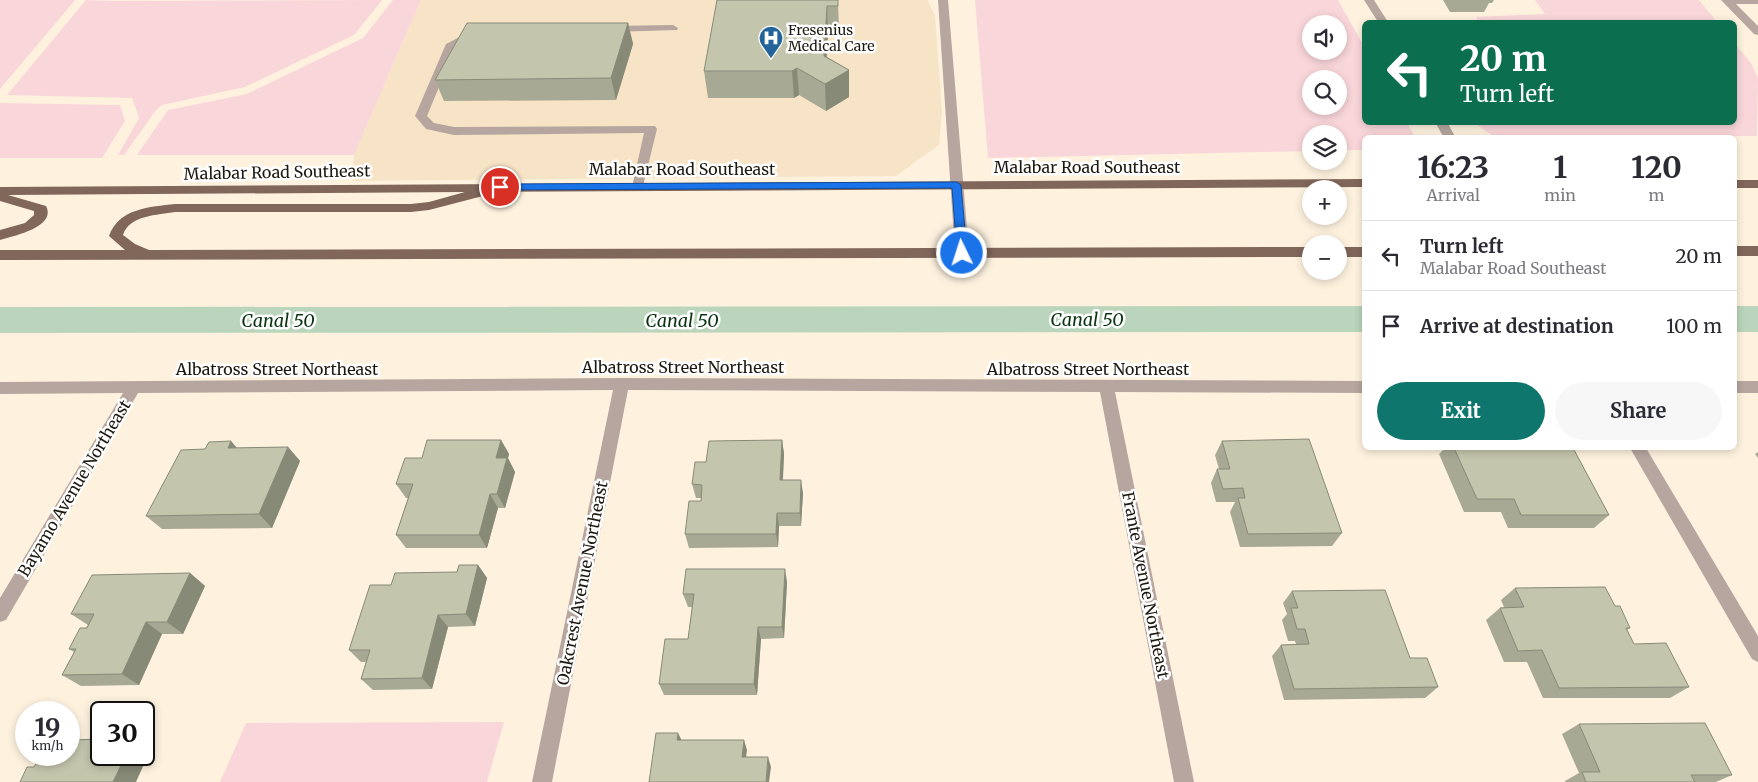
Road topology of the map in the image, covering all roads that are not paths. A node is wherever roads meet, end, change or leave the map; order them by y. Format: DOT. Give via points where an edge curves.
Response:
graph roads {
  1 [pos="943,0"];
  2 [pos="1370,0"];
  3 [pos="1726,0"];
  4 [pos="1758,1"];
  5 [pos="1382,20"];
  6 [pos="673,28"];
  7 [pos="595,29"];
  8 [pos="488,30"];
  9 [pos="1758,32"];
  10 [pos="1362,183"];
  11 [pos="1737,184"];
  12 [pos="1758,184"];
  13 [pos="957,185"];
  14 [pos="500,187"];
  15 [pos="638,187"];
  16 [pos="0,192"];
  17 [pos="0,197"];
  18 [pos="0,235"];
  19 [pos="1737,251"];
  20 [pos="1758,251"];
  21 [pos="1302,252"];
  22 [pos="1347,252"];
  23 [pos="1362,252"];
  24 [pos="962,253"];
  25 [pos="0,255"];
  26 [pos="150,255"];
  27 [pos="622,384"];
  28 [pos="134,387"];
  29 [pos="1107,387"];
  30 [pos="1362,387"];
  31 [pos="1737,387"];
  32 [pos="1758,387"];
  33 [pos="0,388"];
  34 [pos="1639,450"];
  35 [pos="0,614"];
  36 [pos="1758,653"];
  37 [pos="542,782"];
  38 [pos="1184,782"];
  1 -- 13 [label="street"];
  2 -- 5 [label="street"];
  3 -- 4 [label="street"];
  3 -- 9 [label="street"];
  6 -- 7 [label="street"];
  8 -- 15 [label="street" via="471,33 451,44 422,116 430,126 454,132 651,129"];
  10 -- 13 [label="main road, Malabar Road Southeast"];
  11 -- 12 [label="main road"];
  13 -- 15 [label="main road, Malabar Road Southeast"];
  13 -- 24 [label="street"];
  14 -- 15 [label="main road, Malabar Road Southeast"];
  14 -- 16 [label="main road, Malabar Road Southeast"];
  14 -- 26 [label="main road" via="410,208 176,208 141,214 124,221 117,228 116,236"];
  17 -- 18 [label="main road" via="41,209 40,217 30,226"];
  19 -- 20 [label="main road"];
  21 -- 24 [label="main road"];
  22 -- 23 [label="main road"];
  24 -- 26 [label="main road"];
  25 -- 26 [label="main road"];
  27 -- 28 [label="street, Albatross Street Northeast"];
  27 -- 29 [label="street, Albatross Street Northeast"];
  27 -- 37 [label="street, Oakcrest Avenue Northeast"];
  28 -- 33 [label="street, Albatross Street Northeast"];
  28 -- 35 [label="street, Bayamo Avenue Northeast"];
  29 -- 30 [label="street, Albatross Street Northeast"];
  29 -- 38 [label="street, Frante Avenue Northeast"];
  31 -- 32 [label="street"];
  34 -- 36 [label="street"];
}
